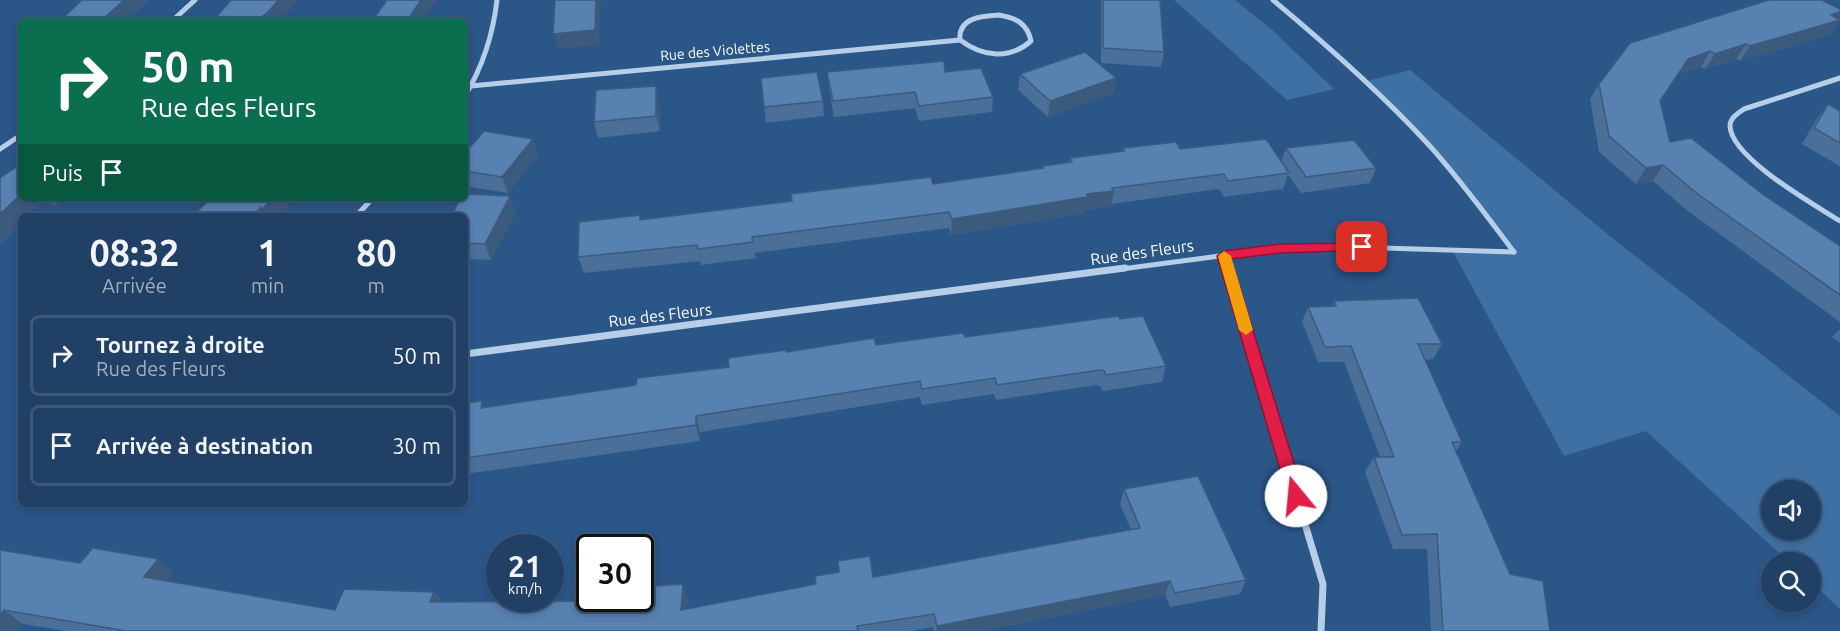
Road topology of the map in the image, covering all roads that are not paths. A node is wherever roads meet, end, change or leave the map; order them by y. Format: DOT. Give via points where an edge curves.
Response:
graph roads {
  1 [pos="195,0"];
  2 [pos="497,0"];
  3 [pos="1273,0"];
  4 [pos="175,18"];
  5 [pos="960,40"];
  6 [pos="1840,78"];
  7 [pos="471,86"];
  8 [pos="468,91"];
  9 [pos="18,137"];
  10 [pos="0,149"];
  11 [pos="370,201"];
  12 [pos="359,213"];
  13 [pos="1840,220"];
  14 [pos="1224,256"];
  15 [pos="468,354"];
  16 [pos="1321,631"];
  1 -- 4 [label="street"];
  2 -- 7 [label="street" via="490,41"];
  3 -- 14 [label="street, Rue des Fleurs" via="1367,81 1404,119 1449,168 1514,252 1317,246"];
  5 -- 5 [label="street" via="976,51 1005,54 1024,48 1031,41 1031,32 1016,19 985,16 966,23 960,30"];
  5 -- 7 [label="street, Rue des Violettes"];
  6 -- 13 [label="street" via="1744,109 1730,127 1747,157"];
  7 -- 8 [label="street"];
  9 -- 10 [label="street"];
  11 -- 12 [label="street"];
  14 -- 15 [label="street, Rue des Fleurs"];
  14 -- 16 [label="street" via="1323,584"];
}
